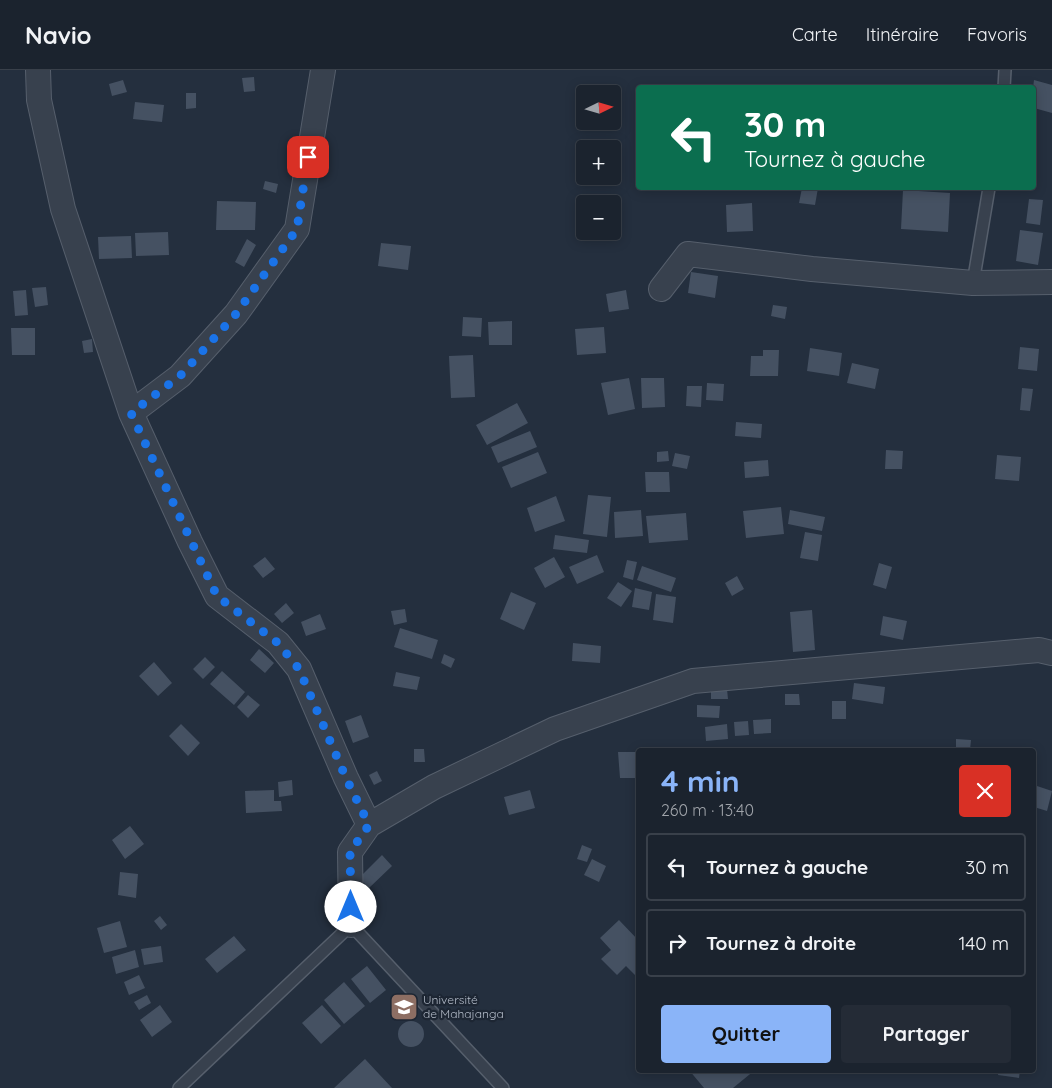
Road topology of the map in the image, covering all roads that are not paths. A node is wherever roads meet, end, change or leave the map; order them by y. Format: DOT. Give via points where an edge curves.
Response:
graph roads {
  1 [pos="38,70"];
  2 [pos="323,70"];
  3 [pos="1005,70"];
  4 [pos="1004,85"];
  5 [pos="989,190"];
  6 [pos="1052,282"];
  7 [pos="973,283"];
  8 [pos="661,289"];
  9 [pos="131,413"];
  10 [pos="1052,653"];
  11 [pos="369,825"];
  12 [pos="351,925"];
  13 [pos="179,1088"];
  14 [pos="503,1088"];
  1 -- 9 [label="street" via="39,100 63,209"];
  2 -- 9 [label="street" via="297,229 236,314 180,376"];
  3 -- 4 [label="lane"];
  5 -- 7 [label="lane"];
  6 -- 7 [label="street"];
  7 -- 8 [label="street" via="688,254"];
  9 -- 11 [label="street" via="217,596 278,643 299,669"];
  10 -- 11 [label="street" via="1039,650 693,681 555,729 434,787"];
  11 -- 12 [label="street" via="350,852"];
  12 -- 13 [label="lane"];
  12 -- 14 [label="lane"];
}
